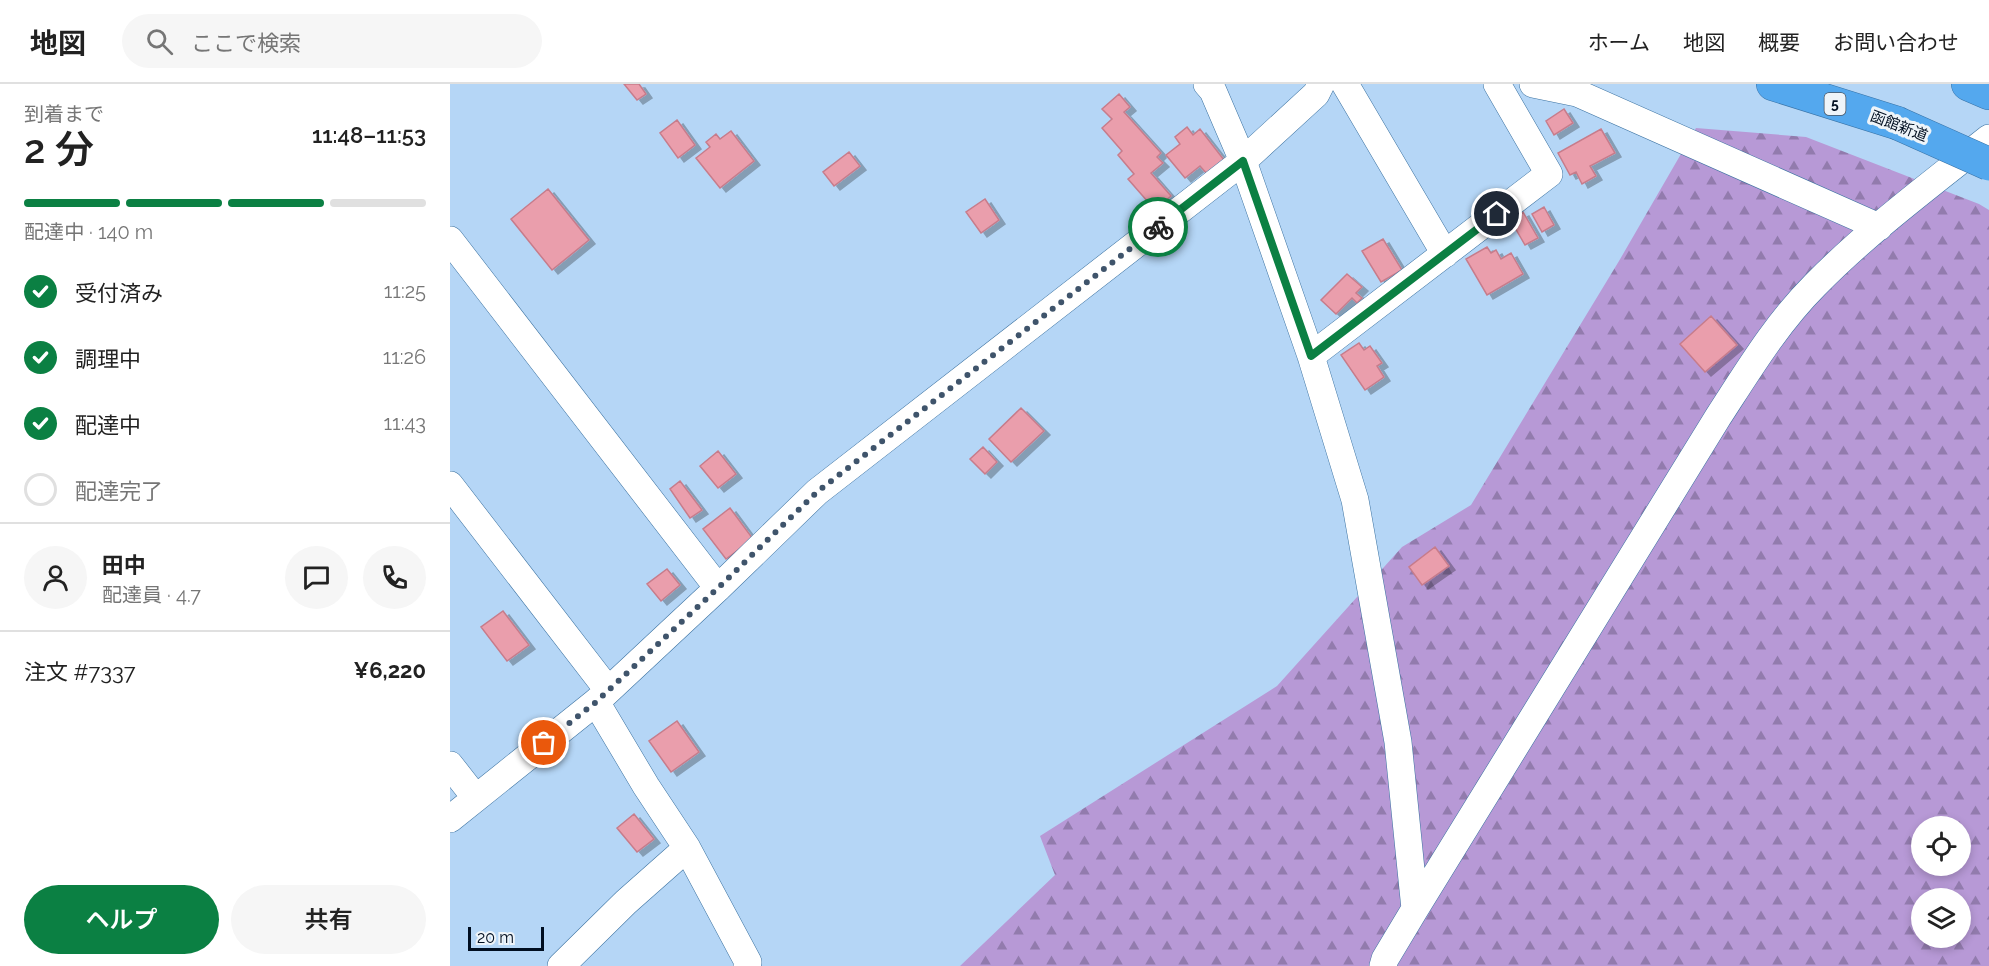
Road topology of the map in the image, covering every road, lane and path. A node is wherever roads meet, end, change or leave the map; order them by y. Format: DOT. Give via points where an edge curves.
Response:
graph roads {
  1 [pos="1207,84"];
  2 [pos="1322,84"];
  3 [pos="1345,84"];
  4 [pos="1497,84"];
  5 [pos="1533,84"];
  6 [pos="1773,84"];
  7 [pos="1968,84"];
  8 [pos="1989,93"];
  9 [pos="1989,138"];
  10 [pos="1243,161"];
  11 [pos="1989,164"];
  12 [pos="1879,227"];
  13 [pos="450,240"];
  14 [pos="1445,254"];
  15 [pos="1311,356"];
  16 [pos="450,485"];
  17 [pos="718,588"];
  18 [pos="602,696"];
  19 [pos="450,765"];
  20 [pos="475,797"];
  21 [pos="450,819"];
  22 [pos="687,848"];
  23 [pos="1415,909"];
  24 [pos="561,966"];
  25 [pos="747,966"];
  26 [pos="1383,966"];
  1 -- 10 [label="street"];
  2 -- 10 [label="street"];
  3 -- 14 [label="street"];
  4 -- 14 [label="street" via="1549,174"];
  5 -- 12 [label="street" via="1577,93"];
  6 -- 11 [label="highway, 函館新道 / 5, bridge" via="1897,123"];
  7 -- 8 [label="highway"];
  9 -- 12 [label="street"];
  10 -- 15 [label="street"];
  10 -- 17 [label="street" via="817,492"];
  12 -- 23 [label="street" via="1815,285 1768,339"];
  13 -- 17 [label="street"];
  14 -- 15 [label="street"];
  15 -- 23 [label="street" via="1355,500 1398,742"];
  16 -- 18 [label="street"];
  17 -- 18 [label="street"];
  18 -- 20 [label="street"];
  18 -- 22 [label="street" via="646,786"];
  19 -- 20 [label="street"];
  20 -- 21 [label="street"];
  22 -- 24 [label="street"];
  22 -- 25 [label="street"];
  23 -- 26 [label="street"];
}
